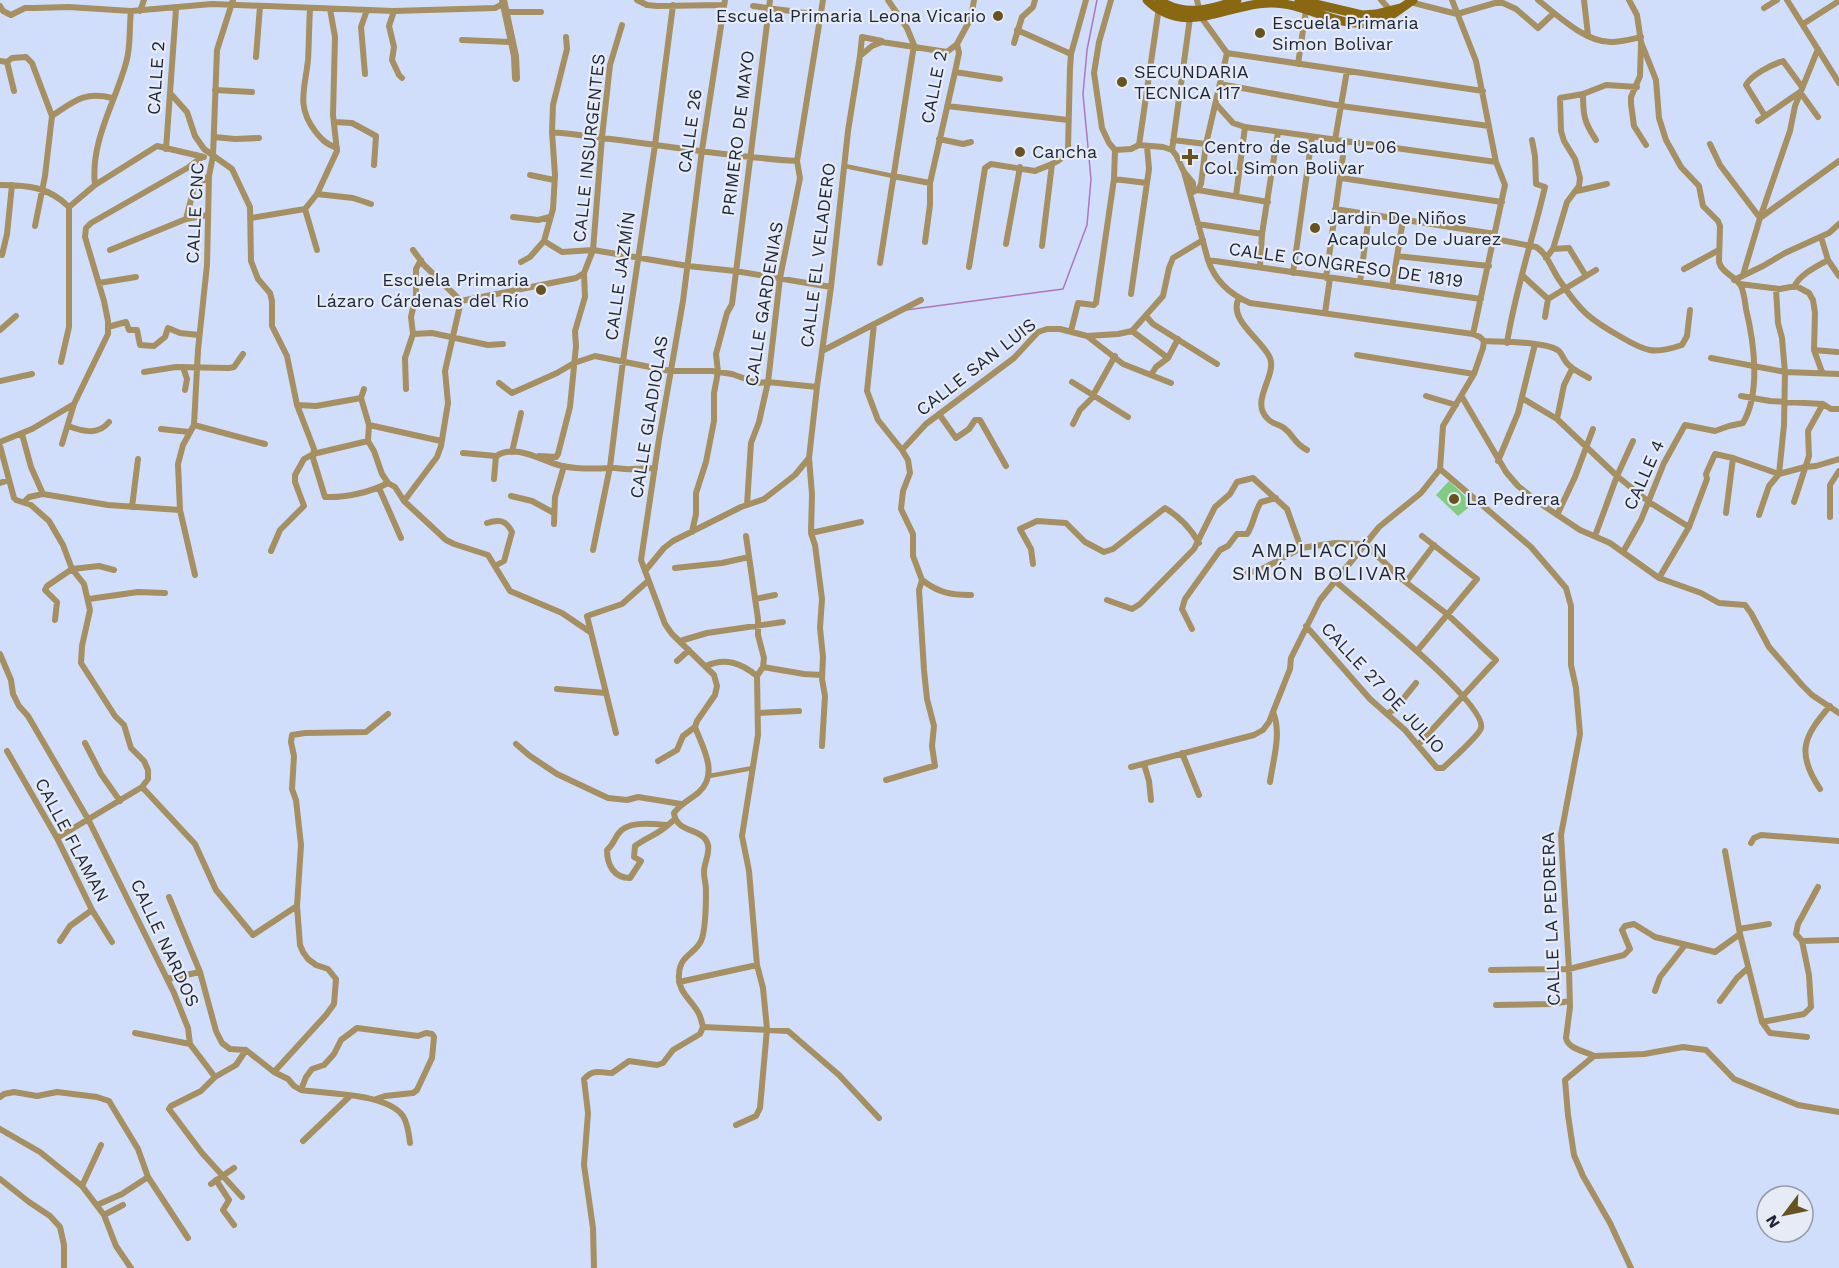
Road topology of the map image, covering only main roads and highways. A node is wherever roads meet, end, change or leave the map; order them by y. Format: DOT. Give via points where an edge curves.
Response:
graph roads {
  1 [pos="1147,0"];
  2 [pos="1237,0"];
  3 [pos="1299,0"];
  4 [pos="1411,1"];
  5 [pos="1160,3"];
  6 [pos="1326,3"];
  7 [pos="1395,11"];
  8 [pos="1200,14"];
  1 -- 5 [label="main road"];
  2 -- 8 [label="main road"];
  3 -- 6 [label="main road"];
  4 -- 7 [label="main road"];
  5 -- 8 [label="main road"];
  5 -- 8 [label="main road" via="1166,13 1190,18"];
  6 -- 7 [label="main road" via="1362,15"];
  7 -- 8 [label="main road" via="1381,21 1359,24 1270,3"];
}
